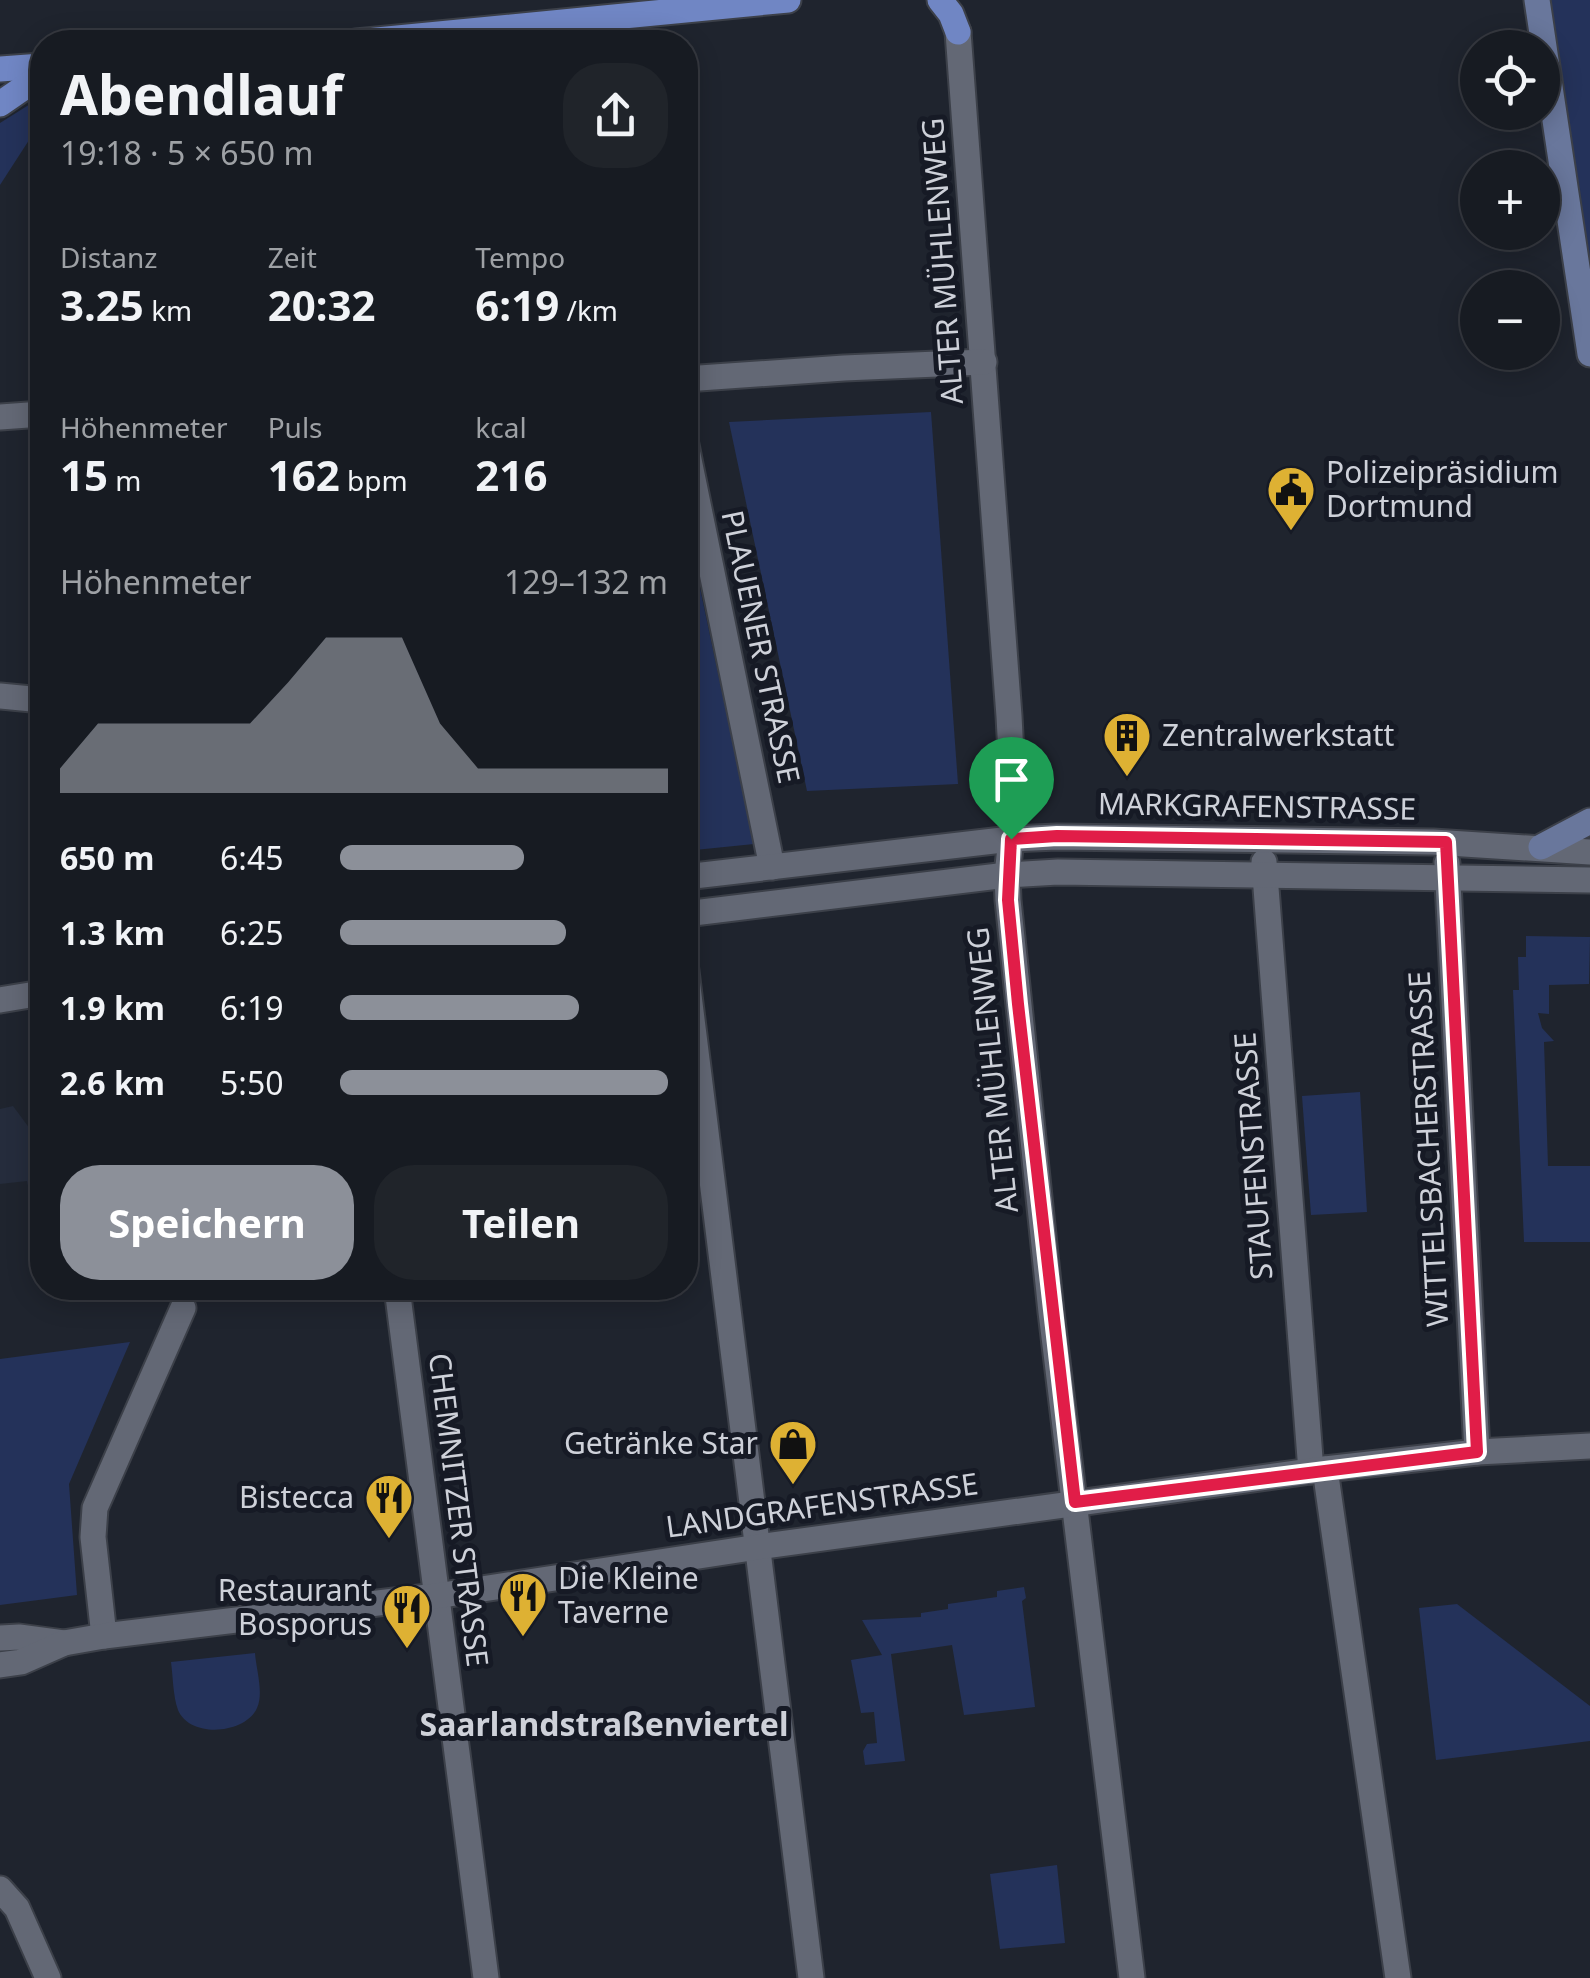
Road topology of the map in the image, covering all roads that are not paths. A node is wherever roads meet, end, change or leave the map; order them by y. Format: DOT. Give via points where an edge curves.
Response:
graph roads {
  1 [pos="788,0"];
  2 [pos="940,0"];
  3 [pos="970,0"];
  4 [pos="1537,0"];
  5 [pos="479,30"];
  6 [pos="958,32"];
  7 [pos="30,67"];
  8 [pos="0,69"];
  9 [pos="30,83"];
  10 [pos="0,104"];
  11 [pos="1590,354"];
  12 [pos="984,362"];
  13 [pos="698,378"];
  14 [pos="30,415"];
  15 [pos="0,417"];
  16 [pos="698,504"];
  17 [pos="0,696"];
  18 [pos="30,699"];
  19 [pos="1590,821"];
  20 [pos="1261,837"];
  21 [pos="1011,839"];
  22 [pos="1446,842"];
  23 [pos="1541,847"];
  24 [pos="1590,852"];
  25 [pos="772,867"];
  26 [pos="1007,875"];
  27 [pos="1266,875"];
  28 [pos="698,876"];
  29 [pos="1447,880"];
  30 [pos="1590,880"];
  31 [pos="698,912"];
  32 [pos="30,995"];
  33 [pos="0,1000"];
  34 [pos="698,1067"];
  35 [pos="398,1300"];
  36 [pos="183,1308"];
  37 [pos="1590,1446"];
  38 [pos="1477,1452"];
  39 [pos="1318,1470"];
  40 [pos="1075,1502"];
  41 [pos="758,1546"];
  42 [pos="436,1596"];
  43 [pos="104,1636"];
  44 [pos="0,1638"];
  45 [pos="64,1643"];
  46 [pos="0,1666"];
  47 [pos="0,1889"];
  48 [pos="48,1978"];
  49 [pos="486,1978"];
  50 [pos="811,1978"];
  51 [pos="1132,1978"];
  52 [pos="1398,1978"];
  1 -- 5 [label="main road"];
  2 -- 6 [label="main road"];
  3 -- 6 [label="main road"];
  4 -- 11 [label="main road"];
  6 -- 12 [label="street, ALTER MÜHLENWEG"];
  7 -- 8 [label="main road"];
  9 -- 10 [label="main road"];
  12 -- 13 [label="street"];
  12 -- 21 [label="street, ALTER MÜHLENWEG"];
  14 -- 15 [label="street"];
  16 -- 25 [label="street, PLAUENER STRASSE"];
  17 -- 18 [label="street"];
  19 -- 23 [label="main road"];
  20 -- 21 [label="street, MARKGRAFENSTRASSE"];
  20 -- 22 [label="street, MARKGRAFENSTRASSE"];
  20 -- 27 [label="street, STAUFENSTRASSE"];
  21 -- 25 [label="street, MARKGRAFENSTRASSE"];
  21 -- 26 [label="street, ALTER MÜHLENWEG"];
  22 -- 23 [label="street, MARKGRAFENSTRASSE"];
  22 -- 29 [label="street, WITTELSBACHERSTRASSE"];
  23 -- 24 [label="street, MARKGRAFENSTRASSE"];
  25 -- 28 [label="street, MARKGRAFENSTRASSE"];
  26 -- 27 [label="street"];
  26 -- 31 [label="street"];
  26 -- 40 [label="street, ALTER MÜHLENWEG"];
  27 -- 29 [label="street"];
  27 -- 39 [label="street, STAUFENSTRASSE"];
  29 -- 30 [label="street"];
  29 -- 38 [label="street, WITTELSBACHERSTRASSE"];
  32 -- 33 [label="street"];
  34 -- 41 [label="street"];
  35 -- 42 [label="street, CHEMNITZER STRASSE"];
  36 -- 43 [label="street" via="95,1508"];
  37 -- 38 [label="street, LANDGRAFENSTRASSE"];
  38 -- 39 [label="street, LANDGRAFENSTRASSE"];
  39 -- 40 [label="street, LANDGRAFENSTRASSE"];
  39 -- 52 [label="street, STAUFENSTRASSE"];
  40 -- 41 [label="street, LANDGRAFENSTRASSE"];
  40 -- 51 [label="street, ALTER MÜHLENWEG"];
  41 -- 42 [label="street, LANDGRAFENSTRASSE"];
  41 -- 50 [label="street"];
  42 -- 43 [label="street, LANDGRAFENSTRASSE"];
  42 -- 49 [label="street, CHEMNITZER STRASSE"];
  43 -- 45 [label="street, LANDGRAFENSTRASSE"];
  44 -- 45 [label="street, LANDGRAFENSTRASSE"];
  45 -- 46 [label="street, LANDGRAFENSTRASSE"];
  47 -- 48 [label="street" via="17,1908"];
}
